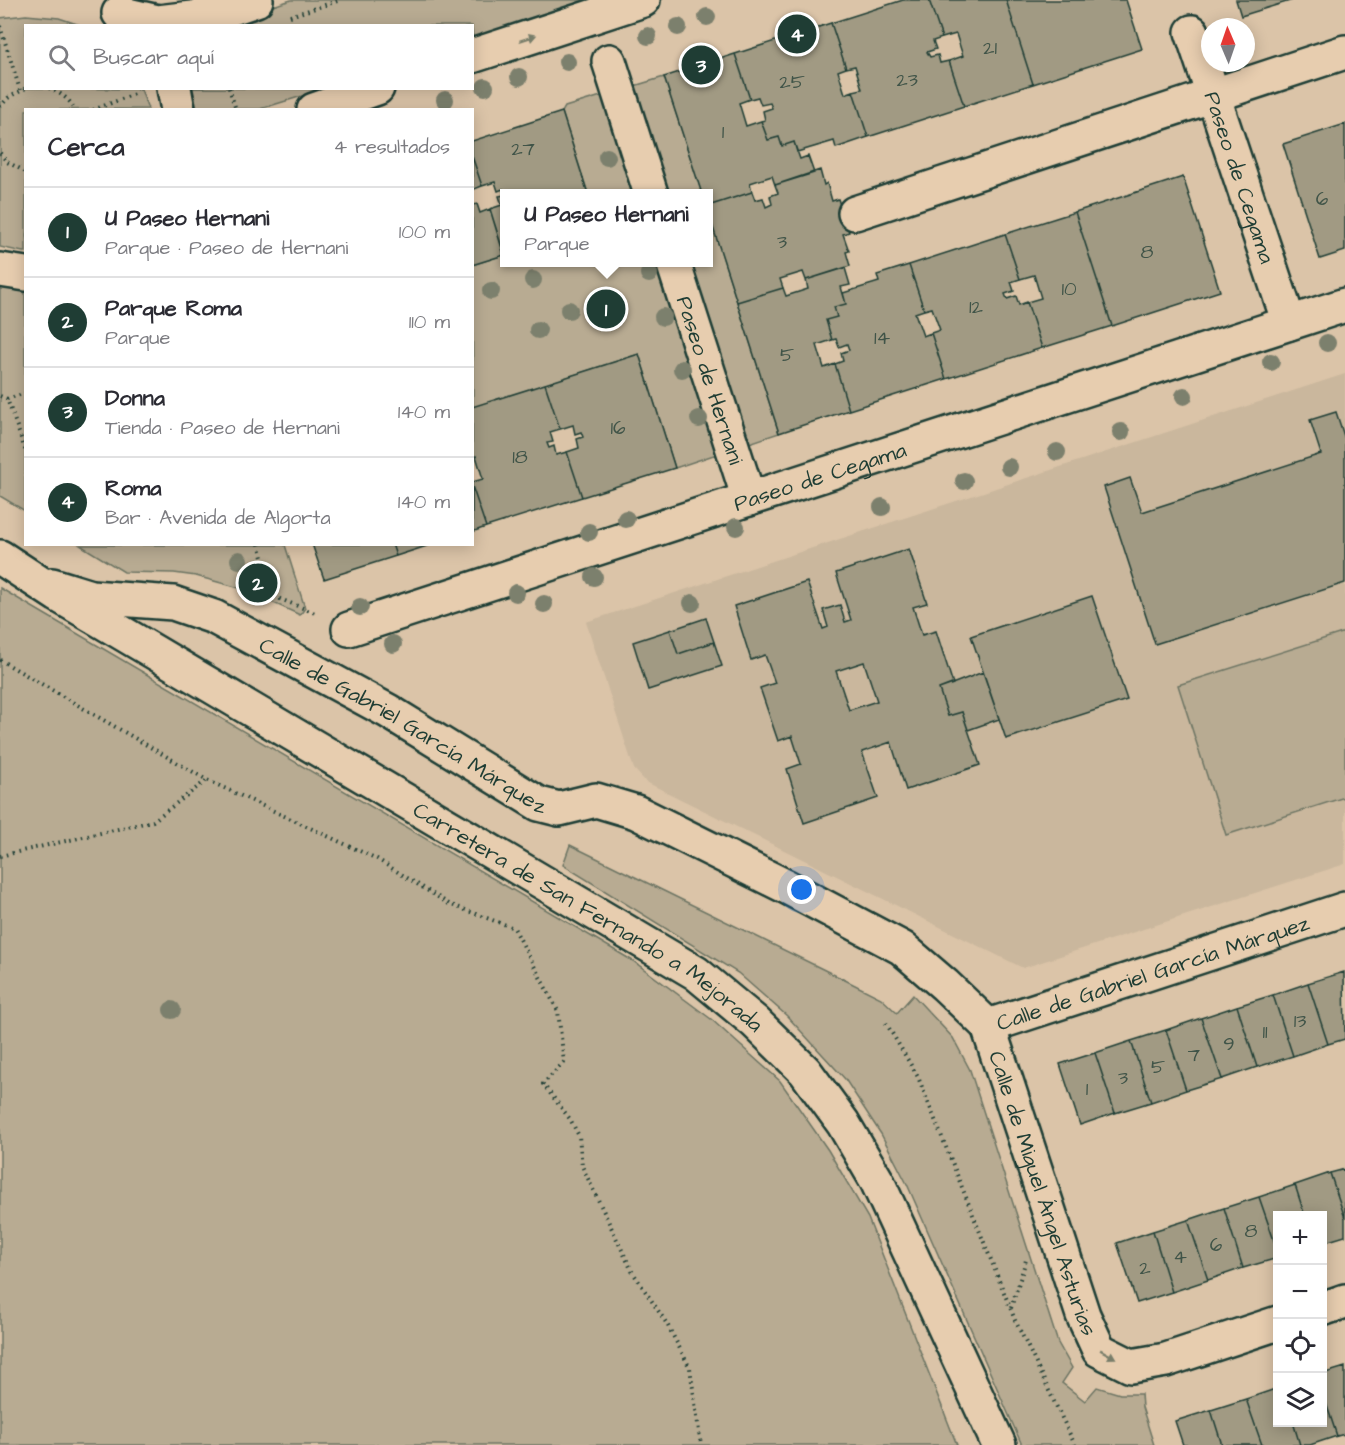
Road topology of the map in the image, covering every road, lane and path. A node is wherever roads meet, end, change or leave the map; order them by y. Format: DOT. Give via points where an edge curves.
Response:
graph roads {
  1 [pos="256,0"];
  2 [pos="341,0"];
  3 [pos="643,0"];
  4 [pos="116,13"];
  5 [pos="289,16"];
  6 [pos="0,26"];
  7 [pos="1192,32"];
  8 [pos="1345,52"];
  9 [pos="474,55"];
  10 [pos="609,61"];
  11 [pos="24,89"];
  12 [pos="20,90"];
  13 [pos="53,90"];
  14 [pos="174,90"];
  15 [pos="230,90"];
  16 [pos="371,90"];
  17 [pos="142,92"];
  18 [pos="1213,96"];
  19 [pos="0,107"];
  20 [pos="74,108"];
  21 [pos="98,108"];
  22 [pos="178,108"];
  23 [pos="235,108"];
  24 [pos="320,108"];
  25 [pos="0,153"];
  26 [pos="24,171"];
  27 [pos="649,189"];
  28 [pos="855,213"];
  29 [pos="675,267"];
  30 [pos="0,270"];
  31 [pos="24,274"];
  32 [pos="1345,305"];
  33 [pos="1289,323"];
  34 [pos="24,394"];
  35 [pos="0,396"];
  36 [pos="7,399"];
  37 [pos="24,446"];
  38 [pos="749,498"];
  39 [pos="260,546"];
  40 [pos="0,557"];
  41 [pos="36,581"];
  42 [pos="350,629"];
  43 [pos="0,660"];
  44 [pos="207,780"];
  45 [pos="0,856"];
  46 [pos="1345,909"];
  47 [pos="886,1023"];
  48 [pos="988,1026"];
  49 [pos="1029,1251"];
  50 [pos="1345,1301"];
  51 [pos="1011,1308"];
  52 [pos="1327,1308"];
  53 [pos="1273,1325"];
  54 [pos="701,1445"];
  55 [pos="999,1445"];
  56 [pos="1075,1445"];
  1 -- 4 [label="street" via="209,16 158,22"];
  2 -- 5 [label="path"];
  9 -- 3 [label="street, one-way"];
  6 -- 12 [label="path"];
  7 -- 18 [label="street, Paseo de Cegama"];
  8 -- 18 [label="street"];
  10 -- 27 [label="street"];
  11 -- 12 [label="path"];
  12 -- 19 [label="path"];
  13 -- 20 [label="path"];
  14 -- 22 [label="street"];
  15 -- 23 [label="path"];
  16 -- 24 [label="street"];
  17 -- 21 [label="path"];
  18 -- 28 [label="street"];
  18 -- 33 [label="street, Paseo de Cegama"];
  25 -- 26 [label="path" via="7,162"];
  29 -- 38 [label="street, Paseo de Hernani"];
  30 -- 31 [label="street"];
  32 -- 33 [label="street, Paseo de Cegama"];
  33 -- 38 [label="street, Paseo de Cegama"];
  34 -- 36 [label="path"];
  35 -- 36 [label="path"];
  36 -- 37 [label="path"];
  38 -- 42 [label="street, Paseo de Cegama"];
  39 -- 42 [label="path" via="275,597"];
  40 -- 41 [label="street, Carretera de San Fernando a Mejorada"];
  41 -- 48 [label="street, Calle de Gabriel García Márquez" via="92,597 173,603 214,616 388,711 539,804 559,809 596,800 636,812 902,948"];
  41 -- 55 [label="street, Carretera de San Fernando a Mejorada" via="696,973 755,1022 805,1071 878,1181"];
  43 -- 44 [label="path"];
  44 -- 45 [label="path" via="153,821"];
  44 -- 54 [label="path" via="377,859 448,904 514,928 558,1011 564,1062 543,1084 579,1136 582,1166 632,1271 690,1368"];
  46 -- 48 [label="street, Calle de Gabriel García Márquez"];
  47 -- 51 [label="path" via="918,1077"];
  48 -- 53 [label="street, Calle de Miguel Ángel Asturias, one-way" via="1083,1315 1099,1350 1131,1366 1166,1360"];
  49 -- 51 [label="path"];
  50 -- 52 [label="street"];
  51 -- 56 [label="path"];
}
